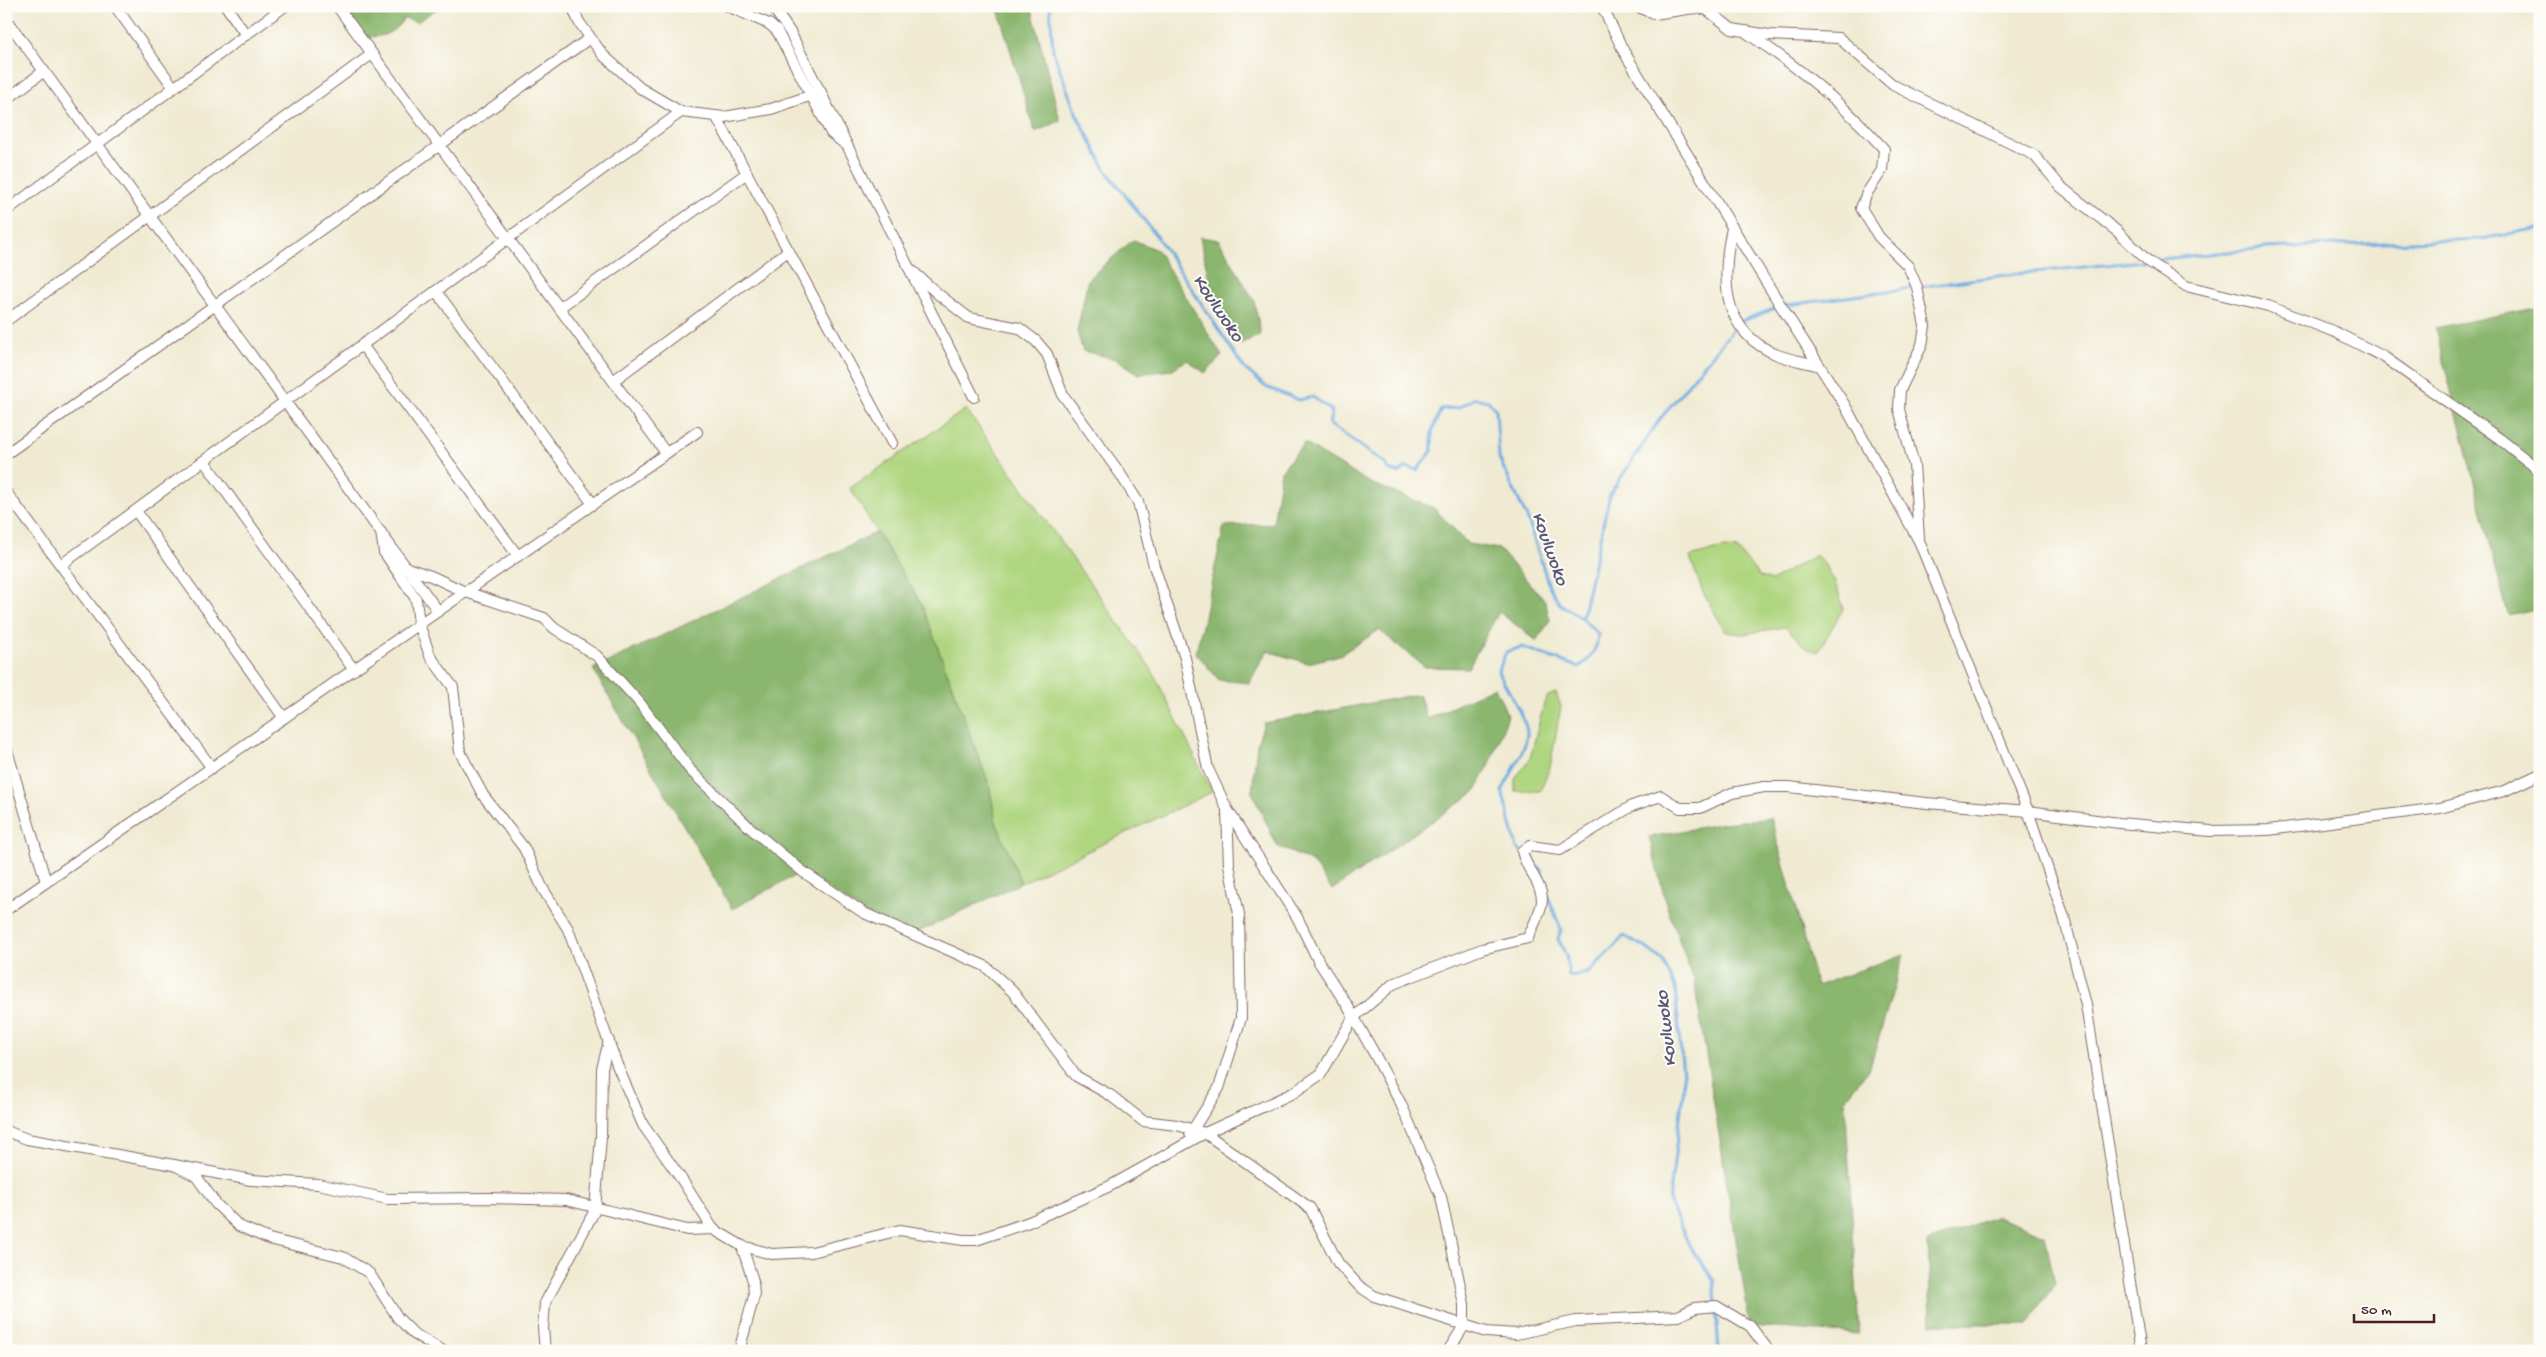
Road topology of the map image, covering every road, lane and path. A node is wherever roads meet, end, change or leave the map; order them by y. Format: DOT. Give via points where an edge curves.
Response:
graph roads {
  1 [pos="115,6"];
  2 [pos="226,6"];
  3 [pos="285,6"];
  4 [pos="337,6"];
  5 [pos="572,6"];
  6 [pos="727,6"];
  7 [pos="772,6"];
  8 [pos="1602,6"];
  9 [pos="1636,6"];
  10 [pos="6,19"];
  11 [pos="1744,31"];
  12 [pos="246,35"];
  13 [pos="590,38"];
  14 [pos="372,54"];
  15 [pos="44,71"];
  16 [pos="174,88"];
  17 [pos="816,94"];
  18 [pos="6,100"];
  19 [pos="681,112"];
  20 [pos="716,116"];
  21 [pos="98,144"];
  22 [pos="440,146"];
  23 [pos="747,174"];
  24 [pos="6,212"];
  25 [pos="150,216"];
  26 [pos="1732,228"];
  27 [pos="508,239"];
  28 [pos="788,251"];
  29 [pos="909,268"];
  30 [pos="436,291"];
  31 [pos="216,306"];
  32 [pos="559,308"];
  33 [pos="6,321"];
  34 [pos="362,345"];
  35 [pos="1819,366"];
  36 [pos="613,381"];
  37 [pos="974,397"];
  38 [pos="285,402"];
  39 [pos="697,432"];
  40 [pos="892,443"];
  41 [pos="666,453"];
  42 [pos="6,454"];
  43 [pos="204,461"];
  44 [pos="2540,471"];
  45 [pos="6,492"];
  46 [pos="593,504"];
  47 [pos="136,511"];
  48 [pos="381,532"];
  49 [pos="1919,541"];
  50 [pos="384,552"];
  51 [pos="518,556"];
  52 [pos="61,565"];
  53 [pos="407,568"];
  54 [pos="465,592"];
  55 [pos="438,611"];
  56 [pos="419,624"];
  57 [pos="354,670"];
  58 [pos="284,718"];
  59 [pos="6,747"];
  60 [pos="212,768"];
  61 [pos="2540,774"];
  62 [pos="1227,809"];
  63 [pos="2028,811"];
  64 [pos="46,882"];
  65 [pos="6,910"];
  66 [pos="1353,1018"];
  67 [pos="609,1039"];
  68 [pos="1193,1130"];
  69 [pos="6,1131"];
  70 [pos="1205,1133"];
  71 [pos="1183,1145"];
  72 [pos="174,1165"];
  73 [pos="596,1206"];
  74 [pos="713,1229"];
  75 [pos="742,1246"];
  76 [pos="1464,1326"];
  77 [pos="443,1351"];
  78 [pos="545,1351"];
  79 [pos="740,1351"];
  80 [pos="1448,1351"];
  81 [pos="1769,1351"];
  82 [pos="2141,1351"];
  1 -- 16 [label="street"];
  2 -- 12 [label="street"];
  3 -- 12 [label="street"];
  4 -- 14 [label="street"];
  5 -- 13 [label="street"];
  6 -- 17 [label="street" via="778,31"];
  7 -- 17 [label="street" via="790,32"];
  8 -- 26 [label="street" via="1624,52"];
  9 -- 11 [label="street" via="1654,14 1706,9 1732,29"];
  10 -- 15 [label="street"];
  11 -- 44 [label="street" via="1839,38 1893,85 2034,155 2060,187 2118,232 2148,261 2186,286 2268,306 2335,332 2384,357"];
  11 -- 49 [label="street" via="1782,56 1866,129 1884,149 1882,170 1867,193 1862,208 1879,237 1908,266 1917,287 1925,326 1922,345 1900,390 1899,409 1914,465"];
  12 -- 16 [label="street"];
  13 -- 19 [label="street" via="640,88"];
  13 -- 22 [label="street"];
  14 -- 22 [label="street"];
  14 -- 25 [label="street"];
  15 -- 18 [label="street"];
  15 -- 21 [label="street"];
  16 -- 21 [label="street"];
  17 -- 20 [label="street" via="771,110"];
  17 -- 29 [label="street" via="848,146"];
  19 -- 20 [label="street"];
  19 -- 27 [label="street"];
  20 -- 23 [label="street"];
  21 -- 24 [label="street"];
  21 -- 25 [label="street"];
  22 -- 27 [label="street"];
  22 -- 31 [label="street"];
  23 -- 28 [label="street"];
  23 -- 32 [label="street"];
  25 -- 31 [label="street"];
  25 -- 33 [label="street"];
  26 -- 35 [label="street"];
  26 -- 35 [label="street" via="1725,282 1730,304 1739,322 1752,338 1778,354"];
  27 -- 30 [label="street"];
  27 -- 32 [label="street"];
  28 -- 36 [label="street"];
  28 -- 40 [label="street"];
  29 -- 37 [label="street"];
  29 -- 62 [label="street" via="969,318 1018,328 1036,341 1046,354 1063,395 1138,502 1154,566 1184,658 1208,769"];
  30 -- 34 [label="street"];
  30 -- 46 [label="street"];
  31 -- 38 [label="street"];
  31 -- 42 [label="street"];
  32 -- 36 [label="street"];
  34 -- 38 [label="street"];
  34 -- 51 [label="street"];
  35 -- 49 [label="street" via="1844,404"];
  36 -- 41 [label="street"];
  38 -- 43 [label="street"];
  38 -- 48 [label="street"];
  39 -- 41 [label="street"];
  41 -- 46 [label="street"];
  43 -- 47 [label="street"];
  43 -- 57 [label="street"];
  45 -- 52 [label="street"];
  46 -- 51 [label="street"];
  47 -- 52 [label="street"];
  47 -- 58 [label="street"];
  48 -- 50 [label="street"];
  48 -- 53 [label="street"];
  49 -- 63 [label="street"];
  50 -- 53 [label="street"];
  50 -- 56 [label="street" via="416,599"];
  51 -- 54 [label="street"];
  52 -- 60 [label="street"];
  53 -- 54 [label="street"];
  53 -- 55 [label="street"];
  54 -- 55 [label="street"];
  54 -- 68 [label="street" via="544,618 597,656 639,702 691,771 802,872 864,913 986,966 1013,992 1076,1076 1110,1095 1143,1121"];
  55 -- 56 [label="street"];
  56 -- 57 [label="street"];
  56 -- 67 [label="street" via="430,656 453,687 460,752 483,795 524,848 543,889 568,929"];
  57 -- 58 [label="street"];
  58 -- 60 [label="street"];
  59 -- 64 [label="street"];
  60 -- 64 [label="street"];
  61 -- 63 [label="street" via="2504,791 2440,808 2268,830 2211,831"];
  62 -- 66 [label="street" via="1296,918"];
  62 -- 68 [label="street" via="1228,865 1239,914 1241,1018 1219,1088"];
  63 -- 66 [label="street" via="1789,787 1764,787 1732,793 1700,808 1680,808 1661,796 1650,799 1632,806 1566,848 1530,846 1522,852 1542,901 1528,938 1482,949 1393,984"];
  63 -- 82 [label="street" via="2064,917 2086,1005"];
  64 -- 65 [label="street"];
  66 -- 70 [label="street" via="1321,1074 1293,1093"];
  66 -- 76 [label="street" via="1401,1104 1441,1197 1464,1304"];
  67 -- 73 [label="street" via="602,1069 602,1137"];
  67 -- 74 [label="street" via="643,1125"];
  68 -- 70 [label="street"];
  68 -- 71 [label="street"];
  69 -- 72 [label="street" via="27,1139"];
  70 -- 71 [label="street"];
  70 -- 76 [label="street" via="1310,1208 1338,1263 1359,1286 1374,1296"];
  71 -- 75 [label="street" via="1110,1186 1029,1222 976,1240 900,1230 812,1252 772,1254"];
  72 -- 73 [label="street" via="251,1180 318,1184 388,1199 566,1200"];
  72 -- 77 [label="street" via="196,1176 216,1204 239,1226 269,1239 354,1262 369,1273 398,1318 414,1334"];
  73 -- 74 [label="street" via="686,1230"];
  73 -- 78 [label="street" via="545,1303"];
  74 -- 75 [label="street"];
  75 -- 79 [label="street" via="753,1281 754,1296"];
  76 -- 80 [label="street"];
  76 -- 81 [label="street" via="1486,1332 1516,1334 1576,1321 1678,1316 1696,1308 1716,1306 1750,1326"];
}
